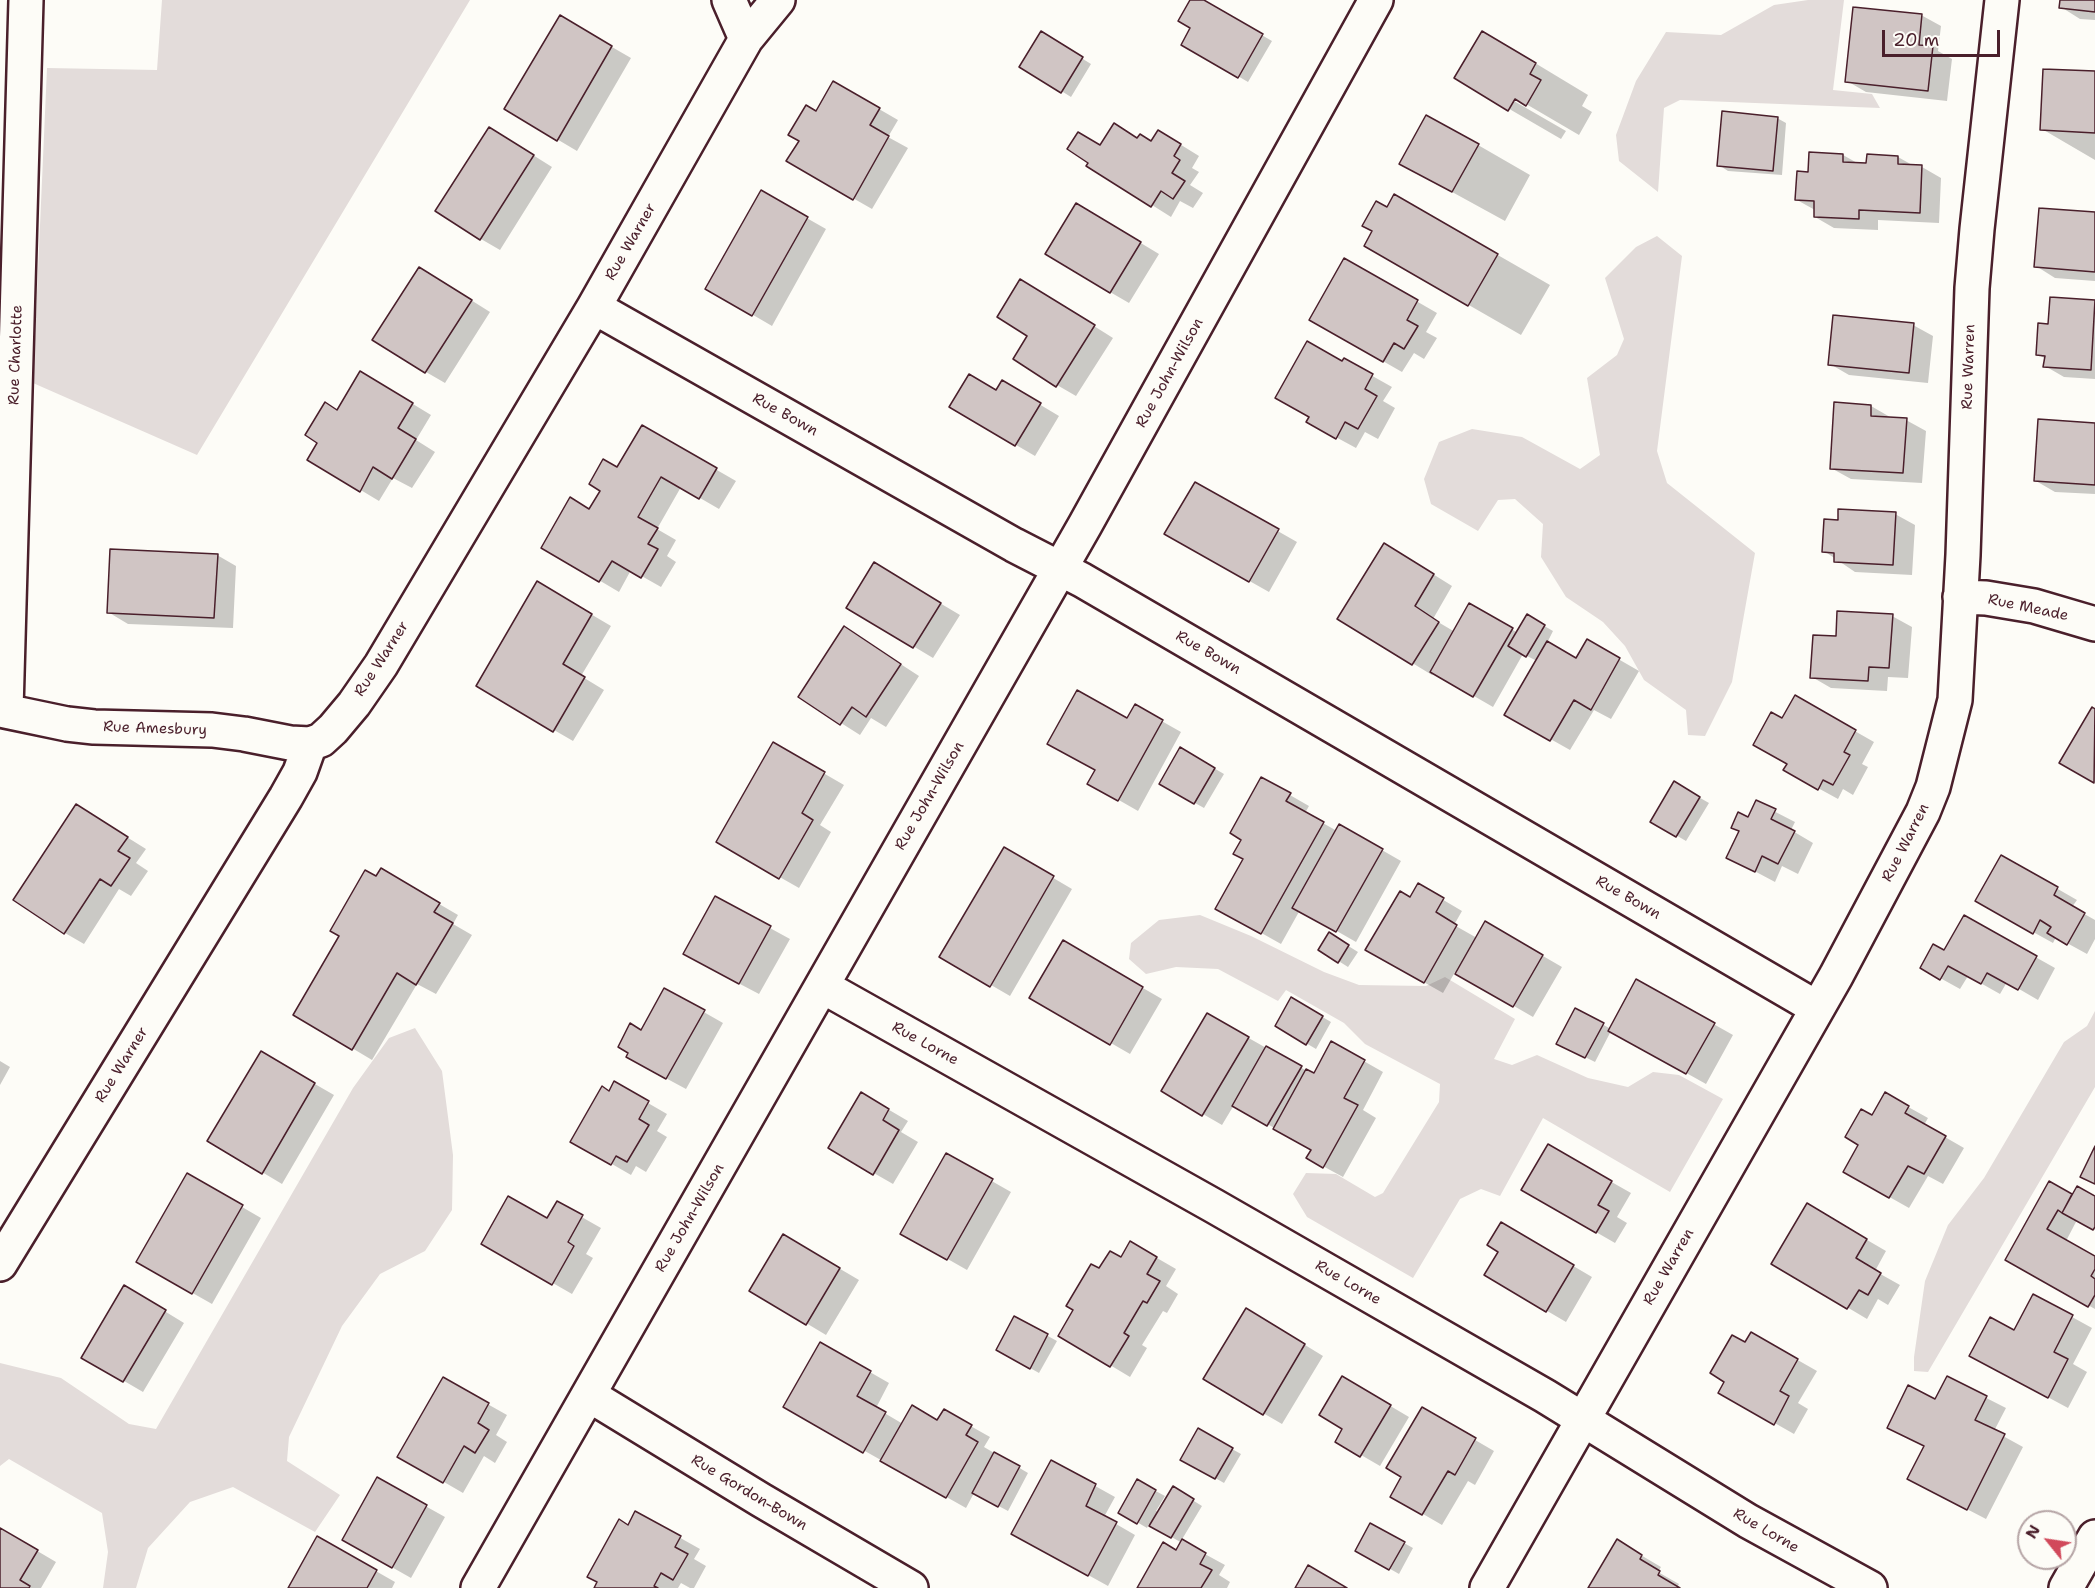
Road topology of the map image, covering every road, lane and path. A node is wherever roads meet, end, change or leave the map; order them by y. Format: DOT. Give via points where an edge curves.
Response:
graph roads {
  1 [pos="26,0"];
  2 [pos="729,0"];
  3 [pos="778,0"];
  4 [pos="1376,0"];
  5 [pos="2002,0"];
  6 [pos="746,39"];
  7 [pos="594,307"];
  8 [pos="1060,568"];
  9 [pos="1960,597"];
  10 [pos="2095,624"];
  11 [pos="3,710"];
  12 [pos="310,744"];
  13 [pos="822,986"];
  14 [pos="1817,1008"];
  15 [pos="0,1264"];
  16 [pos="589,1395"];
  17 [pos="1582,1419"];
  18 [pos="2095,1537"];
  19 [pos="478,1588"];
  20 [pos="911,1588"];
  21 [pos="1487,1588"];
  22 [pos="1870,1588"];
  23 [pos="2066,1588"];
  1 -- 11 [label="street, Rue Charlotte"];
  2 -- 6 [label="street"];
  3 -- 6 [label="street, Rue Warner"];
  4 -- 8 [label="street, Rue John-Wilson"];
  5 -- 9 [label="street, Rue Warren" via="1972,288"];
  6 -- 7 [label="street, Rue Warner"];
  7 -- 8 [label="street, Rue Bown"];
  7 -- 12 [label="street, Rue Warner" via="381,665 333,729"];
  8 -- 13 [label="street, Rue John-Wilson"];
  8 -- 14 [label="street, Rue Bown"];
  9 -- 10 [label="street, Rue Meade" via="2034,606"];
  9 -- 14 [label="street, Rue Warren" via="1955,700 1933,787 1905,848"];
  11 -- 12 [label="street, Rue Amesbury" via="94,727 212,730"];
  12 -- 15 [label="street, Rue Warner" via="286,798"];
  13 -- 16 [label="street, Rue John-Wilson"];
  13 -- 17 [label="street, Rue Lorne"];
  14 -- 17 [label="street, Rue Warren"];
  16 -- 19 [label="street, Rue John-Wilson"];
  16 -- 20 [label="street, Rue Gordon-Bown"];
  17 -- 21 [label="street, Rue Warren"];
  17 -- 22 [label="street, Rue Lorne" via="1748,1521"];
  18 -- 23 [label="street"];
}
